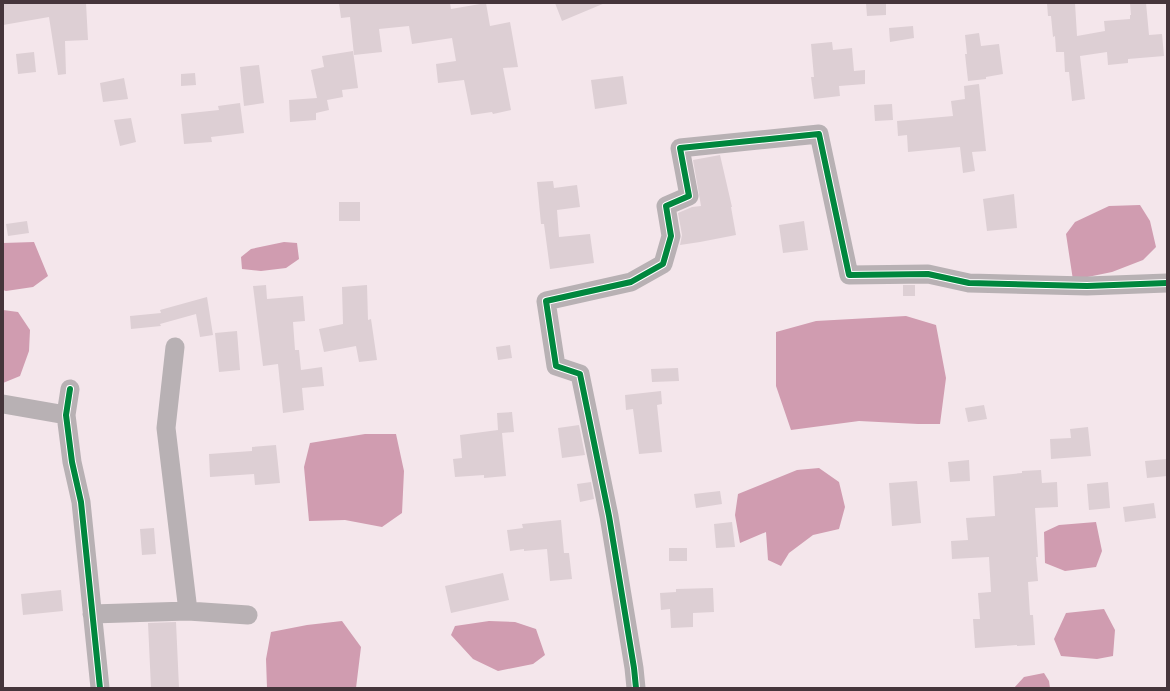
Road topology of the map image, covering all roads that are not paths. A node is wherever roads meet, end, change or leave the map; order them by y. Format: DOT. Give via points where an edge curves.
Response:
graph roads {
  1 [pos="1167,283"];
  2 [pos="175,347"];
  3 [pos="70,388"];
  4 [pos="3,404"];
  5 [pos="66,415"];
  6 [pos="188,611"];
  7 [pos="92,614"];
  8 [pos="248,615"];
  9 [pos="100,688"];
  10 [pos="636,688"];
  1 -- 10 [label="street" via="1087,286 977,284 928,274 849,275 819,134 680,148 689,196 666,206 671,236 664,264 631,282 546,301 556,366 580,374 609,516"];
  2 -- 6 [label="street" via="166,428"];
  3 -- 5 [label="street"];
  4 -- 5 [label="street"];
  5 -- 7 [label="street" via="72,462 81,502"];
  6 -- 7 [label="street"];
  6 -- 8 [label="street"];
  7 -- 9 [label="street"];
}
